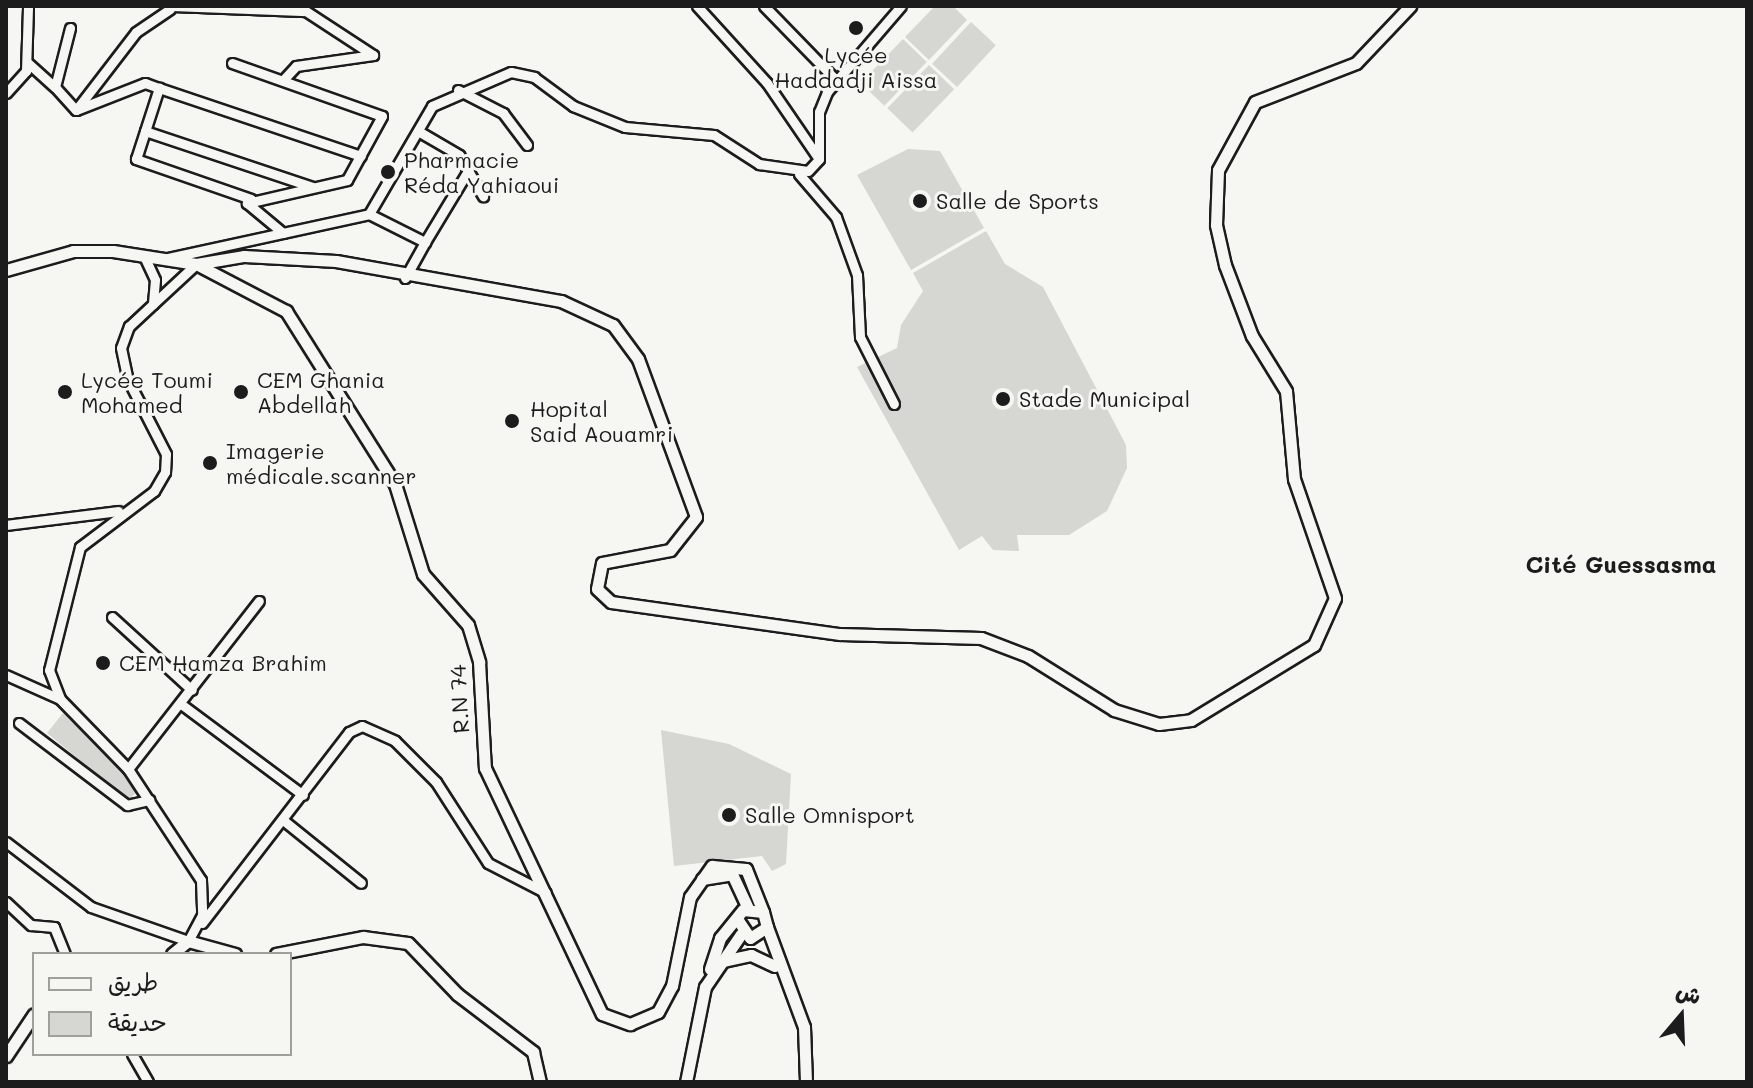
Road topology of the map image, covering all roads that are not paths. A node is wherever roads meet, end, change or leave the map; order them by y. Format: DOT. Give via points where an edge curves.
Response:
graph roads {
  1 [pos="28,6"];
  2 [pos="697,6"];
  3 [pos="764,6"];
  4 [pos="901,6"];
  5 [pos="1410,6"];
  6 [pos="170,8"];
  7 [pos="301,8"];
  8 [pos="70,28"];
  9 [pos="28,63"];
  10 [pos="232,63"];
  11 [pos="283,80"];
  12 [pos="836,80"];
  13 [pos="55,87"];
  14 [pos="159,88"];
  15 [pos="458,90"];
  16 [pos="6,93"];
  17 [pos="76,110"];
  18 [pos="145,131"];
  19 [pos="418,131"];
  20 [pos="527,145"];
  21 [pos="361,156"];
  22 [pos="819,159"];
  23 [pos="469,169"];
  24 [pos="799,174"];
  25 [pos="315,188"];
  26 [pos="483,196"];
  27 [pos="251,199"];
  28 [pos="369,214"];
  29 [pos="283,233"];
  30 [pos="425,242"];
  31 [pos="144,256"];
  32 [pos="165,259"];
  33 [pos="196,264"];
  34 [pos="6,270"];
  35 [pos="405,278"];
  36 [pos="153,304"];
  37 [pos="894,404"];
  38 [pos="125,510"];
  39 [pos="6,525"];
  40 [pos="259,601"];
  41 [pos="112,617"];
  42 [pos="6,675"];
  43 [pos="192,690"];
  44 [pos="60,699"];
  45 [pos="181,704"];
  46 [pos="19,723"];
  47 [pos="128,769"];
  48 [pos="303,795"];
  49 [pos="149,800"];
  50 [pos="283,820"];
  51 [pos="6,842"];
  52 [pos="701,879"];
  53 [pos="361,883"];
  54 [pos="548,894"];
  55 [pos="6,902"];
  56 [pos="748,908"];
  57 [pos="763,912"];
  58 [pos="737,919"];
  59 [pos="767,927"];
  60 [pos="746,936"];
  61 [pos="188,941"];
  62 [pos="64,952"];
  63 [pos="174,952"];
  64 [pos="228,952"];
  65 [pos="286,952"];
  66 [pos="717,962"];
  67 [pos="775,966"];
  68 [pos="710,974"];
  69 [pos="785,978"];
  70 [pos="32,1017"];
  71 [pos="6,1056"];
  72 [pos="133,1056"];
  73 [pos="148,1082"];
  74 [pos="540,1082"];
  75 [pos="686,1082"];
  76 [pos="806,1082"];
  1 -- 9 [label="street"];
  2 -- 22 [label="street" via="767,83"];
  3 -- 12 [label="street"];
  4 -- 12 [label="street"];
  5 -- 35 [label="main road" via="1356,63 1255,102 1218,170 1216,225 1225,265 1252,336 1286,391 1294,479 1335,598 1314,645 1191,720 1159,724 1114,710 1028,656 981,638 840,634 611,602 597,589 602,563 670,550 696,517 675,447 624,337 561,301"];
  6 -- 7 [label="street"];
  6 -- 17 [label="street" via="136,32"];
  7 -- 11 [label="street" via="373,55 296,66"];
  8 -- 13 [label="street"];
  9 -- 13 [label="street"];
  9 -- 16 [label="street" via="23,80"];
  10 -- 11 [label="street"];
  11 -- 21 [label="street" via="382,116"];
  12 -- 22 [label="street" via="819,112"];
  13 -- 17 [label="street"];
  14 -- 17 [label="street" via="145,83"];
  14 -- 18 [label="street"];
  14 -- 21 [label="street"];
  15 -- 19 [label="street" via="432,106"];
  15 -- 20 [label="street" via="509,118"];
  15 -- 24 [label="street" via="523,72 580,110 625,127 714,135 759,164"];
  18 -- 25 [label="street"];
  18 -- 27 [label="street" via="136,159"];
  19 -- 23 [label="street"];
  19 -- 28 [label="street"];
  21 -- 25 [label="street" via="347,180"];
  22 -- 24 [label="street"];
  23 -- 26 [label="street"];
  23 -- 30 [label="street"];
  24 -- 37 [label="street" via="836,217 857,275 860,337"];
  25 -- 27 [label="street"];
  27 -- 29 [label="street" via="248,210"];
  28 -- 29 [label="street"];
  28 -- 30 [label="street"];
  29 -- 32 [label="street"];
  30 -- 35 [label="street"];
  31 -- 32 [label="main road, R.N 74"];
  31 -- 34 [label="main road, R.N 74" via="73,251"];
  31 -- 36 [label="street" via="155,280"];
  32 -- 33 [label="main road, R.N 74"];
  33 -- 35 [label="main road" via="291,256"];
  33 -- 36 [label="street"];
  33 -- 54 [label="main road, R.N 74" via="286,311 395,484 423,574 453,604 476,646 485,768 507,825"];
  36 -- 38 [label="street" via="129,326 121,348 128,380 166,454 165,472 154,491"];
  38 -- 39 [label="street"];
  38 -- 44 [label="street" via="80,547 49,670"];
  40 -- 43 [label="street"];
  41 -- 43 [label="street"];
  42 -- 44 [label="street"];
  43 -- 45 [label="street"];
  44 -- 47 [label="street"];
  45 -- 47 [label="street"];
  45 -- 48 [label="street"];
  46 -- 49 [label="street" via="127,805"];
  47 -- 49 [label="street"];
  48 -- 50 [label="street"];
  48 -- 54 [label="street" via="349,732 379,730 436,782 488,863"];
  49 -- 61 [label="street" via="201,880 202,915"];
  50 -- 53 [label="street"];
  50 -- 61 [label="street"];
  51 -- 61 [label="street" via="91,907"];
  52 -- 54 [label="main road, R.N 74" via="687,907 667,998 658,1012 630,1024 602,1014 590,997"];
  52 -- 56 [label="main road" via="732,874"];
  52 -- 57 [label="main road" via="717,864 739,864 753,880"];
  55 -- 62 [label="street" via="31,925 54,927"];
  56 -- 57 [label="main road"];
  56 -- 58 [label="main road"];
  57 -- 59 [label="main road"];
  58 -- 60 [label="main road"];
  58 -- 68 [label="main road" via="720,938"];
  59 -- 60 [label="main road"];
  59 -- 69 [label="main road"];
  60 -- 66 [label="main road"];
  60 -- 67 [label="main road"];
  61 -- 63 [label="main road"];
  61 -- 64 [label="main road"];
  65 -- 74 [label="main road" via="363,937 408,943 457,994 533,1052"];
  66 -- 67 [label="main road" via="742,954"];
  66 -- 68 [label="main road"];
  67 -- 69 [label="main road"];
  68 -- 75 [label="main road"];
  69 -- 76 [label="main road" via="810,1050"];
  70 -- 71 [label="main road"];
  72 -- 73 [label="street"];
}
